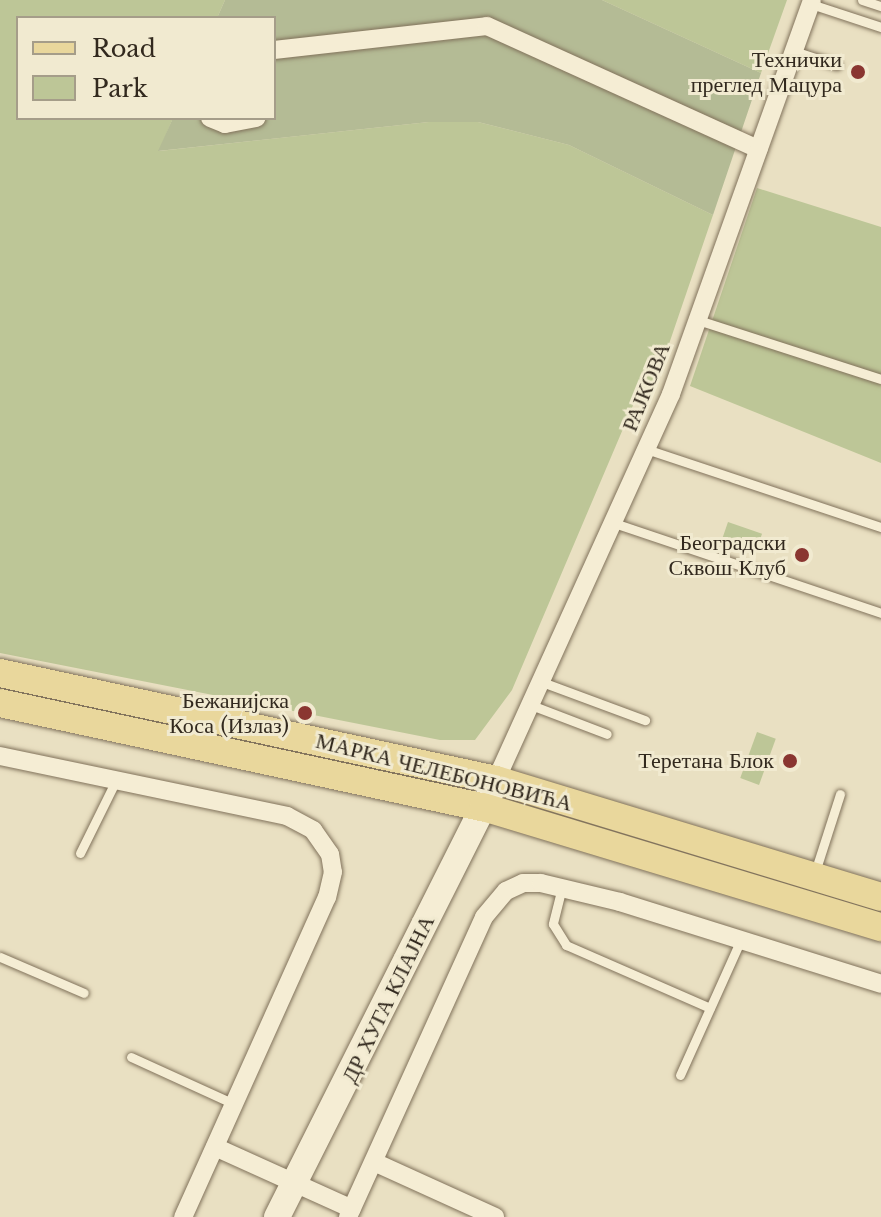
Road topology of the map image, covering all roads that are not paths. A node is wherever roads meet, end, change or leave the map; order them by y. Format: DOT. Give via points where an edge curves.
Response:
graph roads {
  1 [pos="862,0"];
  2 [pos="812,2"];
  3 [pos="881,6"];
  4 [pos="881,27"];
  5 [pos="276,50"];
  6 [pos="794,51"];
  7 [pos="837,65"];
  8 [pos="215,120"];
  9 [pos="246,120"];
  10 [pos="758,149"];
  11 [pos="698,320"];
  12 [pos="881,379"];
  13 [pos="646,449"];
  14 [pos="614,523"];
  15 [pos="881,527"];
  16 [pos="881,613"];
  17 [pos="0,673"];
  18 [pos="542,682"];
  19 [pos="0,703"];
  20 [pos="531,705"];
  21 [pos="645,720"];
  22 [pos="607,734"];
  23 [pos="0,756"];
  24 [pos="116,780"];
  25 [pos="496,780"];
  26 [pos="840,794"];
  27 [pos="483,807"];
  28 [pos="80,853"];
  29 [pos="814,876"];
  30 [pos="562,887"];
  31 [pos="881,897"];
  32 [pos="881,927"];
  33 [pos="741,938"];
  34 [pos="0,957"];
  35 [pos="881,984"];
  36 [pos="84,993"];
  37 [pos="710,1008"];
  38 [pos="131,1057"];
  39 [pos="680,1075"];
  40 [pos="234,1104"];
  41 [pos="215,1147"];
  42 [pos="374,1162"];
  43 [pos="295,1183"];
  44 [pos="350,1213"];
  45 [pos="183,1217"];
  46 [pos="277,1217"];
  47 [pos="495,1217"];
  1 -- 3 [label="lane"];
  2 -- 4 [label="lane"];
  2 -- 6 [label="street, РАЈКОВА"];
  5 -- 10 [label="street" via="487,26"];
  6 -- 7 [label="lane"];
  6 -- 10 [label="street, РАЈКОВА"];
  8 -- 9 [label="street"];
  10 -- 11 [label="street, РАЈКОВА"];
  11 -- 12 [label="lane"];
  11 -- 13 [label="street, РАЈКОВА"];
  13 -- 14 [label="street, РАЈКОВА"];
  13 -- 15 [label="lane"];
  14 -- 16 [label="lane"];
  14 -- 18 [label="street, РАЈКОВА"];
  17 -- 25 [label="main road, МАРКА ЧЕЛЕБОНОВИЋА"];
  18 -- 20 [label="street, РАЈКОВА"];
  18 -- 21 [label="lane"];
  19 -- 27 [label="main road, МАРКА ЧЕЛЕБОНОВИЋА"];
  20 -- 22 [label="lane"];
  20 -- 25 [label="street, РАЈКОВА"];
  23 -- 24 [label="street"];
  24 -- 28 [label="lane"];
  24 -- 40 [label="street" via="287,816 313,830 330,854 333,872 327,897"];
  25 -- 27 [label="main road, ДР ХУГА КЛАЈНА"];
  25 -- 29 [label="main road, МАРКА ЧЕЛЕБОНОВИЋА"];
  26 -- 29 [label="lane"];
  27 -- 32 [label="main road, МАРКА ЧЕЛЕБОНОВИЋА"];
  27 -- 43 [label="main road, ДР ХУГА КЛАЈНА"];
  29 -- 31 [label="main road, МАРКА ЧЕЛЕБОНОВИЋА"];
  30 -- 33 [label="street"];
  30 -- 37 [label="lane" via="553,924 566,945"];
  30 -- 42 [label="street" via="535,882 506,891 484,917"];
  33 -- 35 [label="street"];
  33 -- 37 [label="lane"];
  34 -- 36 [label="lane"];
  37 -- 39 [label="lane"];
  38 -- 40 [label="lane"];
  40 -- 41 [label="street"];
  41 -- 43 [label="street"];
  41 -- 45 [label="street"];
  42 -- 44 [label="street"];
  42 -- 47 [label="street"];
  43 -- 44 [label="street"];
  43 -- 46 [label="main road, ДР ХУГА КЛАЈНА"];
}
